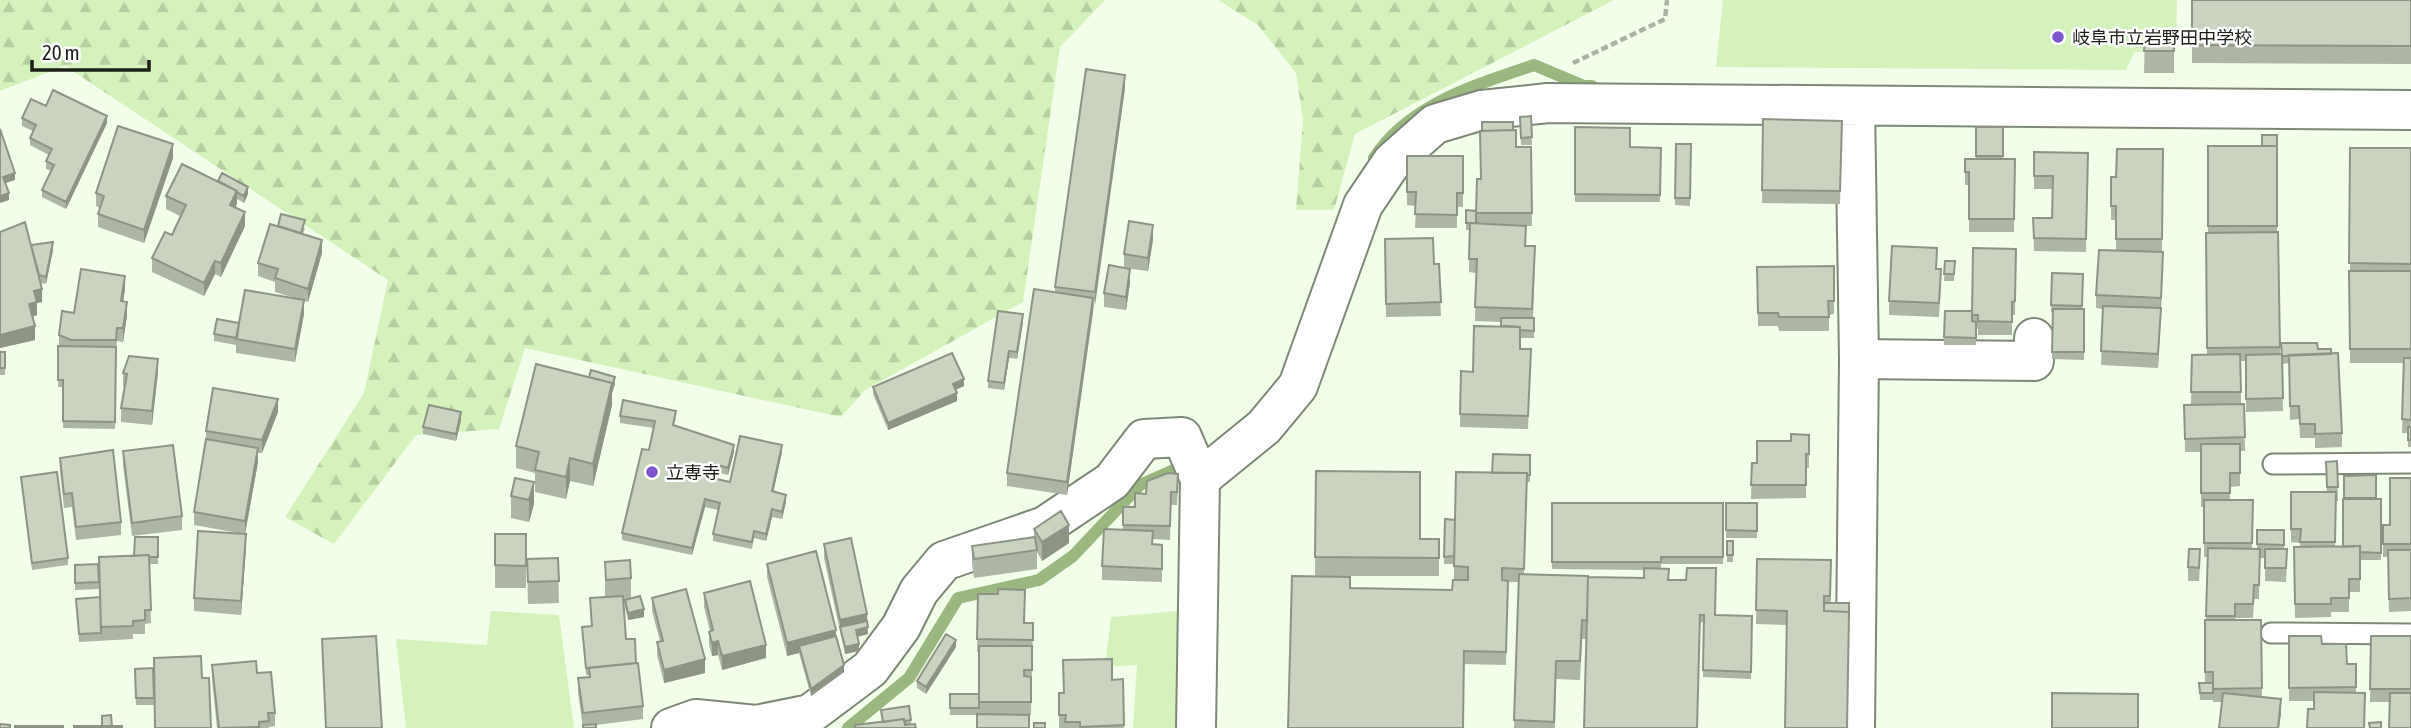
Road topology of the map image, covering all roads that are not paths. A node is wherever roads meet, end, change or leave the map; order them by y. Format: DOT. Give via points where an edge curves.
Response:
graph roads {
  1 [pos="1855,106"];
  2 [pos="2411,110"];
  3 [pos="2034,338"];
  4 [pos="1859,359"];
  5 [pos="2411,463"];
  6 [pos="2273,464"];
  7 [pos="1195,467"];
  8 [pos="2271,633"];
  9 [pos="2411,634"];
  10 [pos="671,728"];
  11 [pos="1196,728"];
  12 [pos="1854,728"];
  1 -- 2 [label="street"];
  1 -- 4 [label="street"];
  1 -- 7 [label="street" via="1548,103 1482,110 1436,124 1392,162 1363,205 1298,386 1264,428"];
  3 -- 4 [label="street" via="2034,361"];
  4 -- 12 [label="street"];
  5 -- 6 [label="lane"];
  7 -- 10 [label="street" via="1182,437 1144,439 1112,481 1045,526 944,561 919,591 901,627 870,669 810,714 756,725 696,719"];
  7 -- 11 [label="street"];
  8 -- 9 [label="lane"];
}
